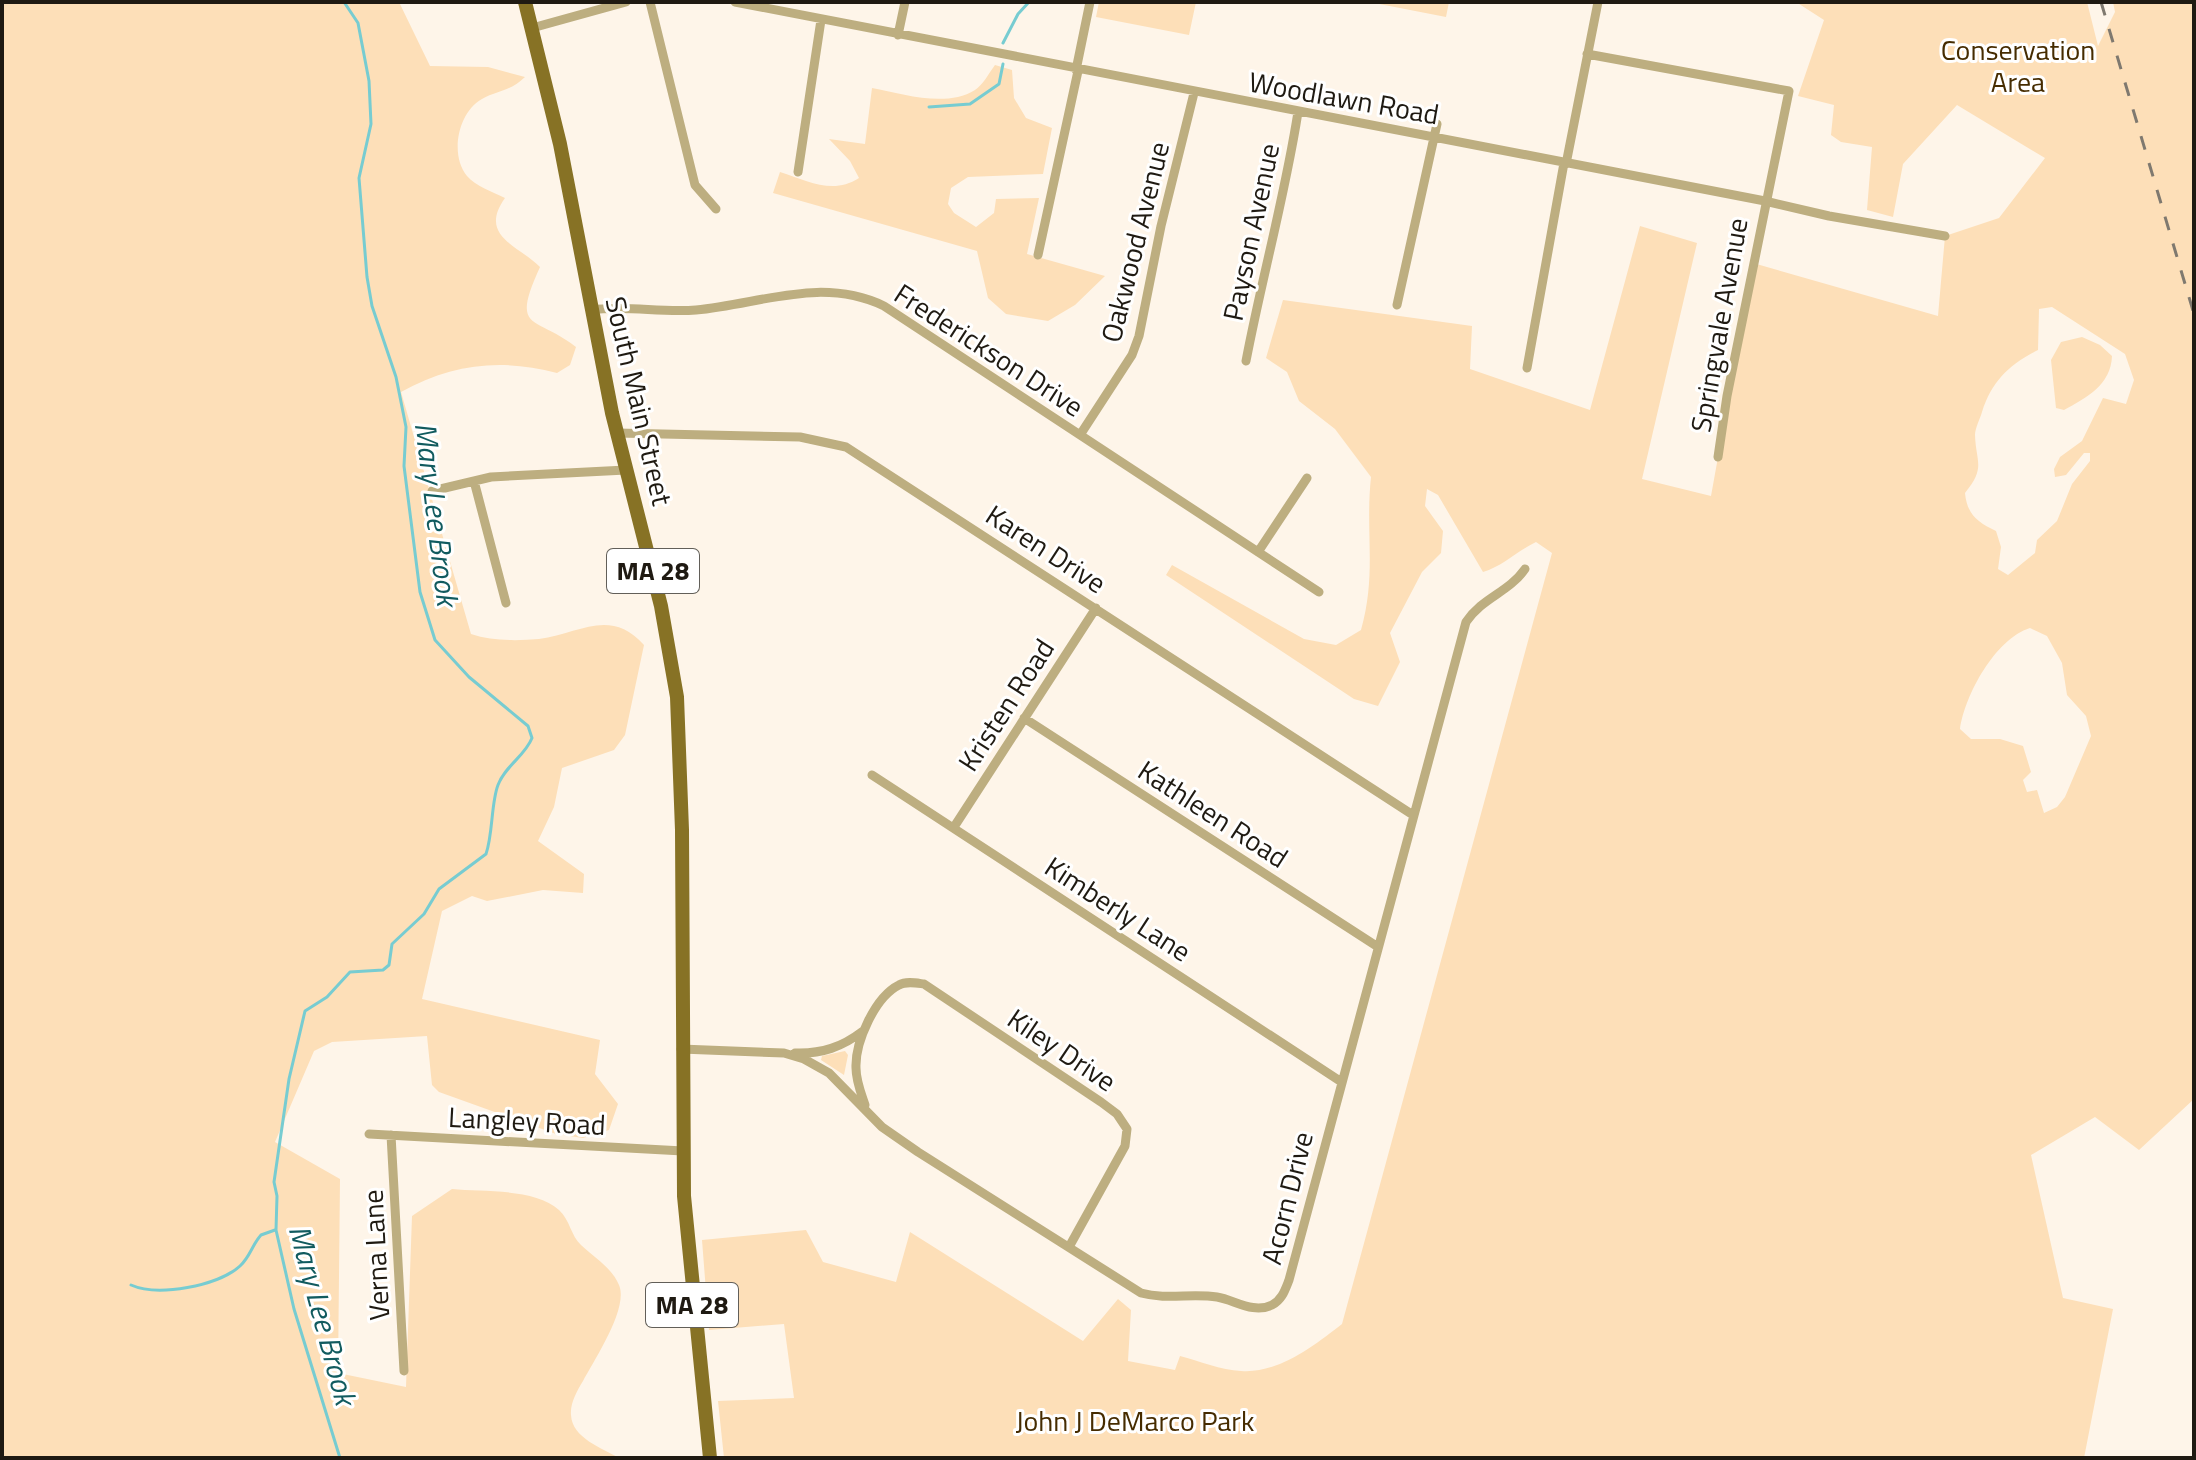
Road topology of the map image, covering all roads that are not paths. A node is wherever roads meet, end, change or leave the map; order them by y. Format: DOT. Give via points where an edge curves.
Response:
graph roads {
  1 [pos="525,2"];
  2 [pos="626,2"];
  3 [pos="650,2"];
  4 [pos="735,2"];
  5 [pos="905,2"];
  6 [pos="1090,2"];
  7 [pos="1598,2"];
  8 [pos="755,4"];
  9 [pos="821,20"];
  10 [pos="532,28"];
  11 [pos="898,35"];
  12 [pos="1587,54"];
  13 [pos="1077,71"];
  14 [pos="1194,93"];
  15 [pos="1298,112"];
  16 [pos="1437,124"];
  17 [pos="1435,137"];
  18 [pos="1565,163"];
  19 [pos="798,172"];
  20 [pos="1765,201"];
  21 [pos="716,209"];
  22 [pos="1945,236"];
  23 [pos="1038,255"];
  24 [pos="1397,305"];
  25 [pos="591,310"];
  26 [pos="1246,361"];
  27 [pos="1527,368"];
  28 [pos="617,433"];
  29 [pos="1080,435"];
  30 [pos="1718,457"];
  31 [pos="626,470"];
  32 [pos="1307,478"];
  33 [pos="474,481"];
  34 [pos="432,491"];
  35 [pos="1258,552"];
  36 [pos="1525,569"];
  37 [pos="1319,592"];
  38 [pos="506,603"];
  39 [pos="1096,608"];
  40 [pos="1024,718"];
  41 [pos="872,775"];
  42 [pos="1413,815"];
  43 [pos="954,827"];
  44 [pos="1378,947"];
  45 [pos="865,1029"];
  46 [pos="681,1049"];
  47 [pos="784,1053"];
  48 [pos="1340,1081"];
  49 [pos="866,1109"];
  50 [pos="369,1134"];
  51 [pos="391,1135"];
  52 [pos="683,1151"];
  53 [pos="1069,1247"];
  54 [pos="404,1371"];
  55 [pos="710,1458"];
  1 -- 10 [label="main road, South Main Street / MA 28"];
  2 -- 10 [label="street"];
  3 -- 21 [label="street" via="695,185"];
  4 -- 8 [label="street, Woodlawn Road"];
  5 -- 11 [label="street"];
  6 -- 13 [label="street"];
  7 -- 12 [label="street"];
  8 -- 9 [label="street, Woodlawn Road"];
  9 -- 11 [label="street, Woodlawn Road"];
  9 -- 19 [label="street"];
  10 -- 25 [label="main road, South Main Street / MA 28"];
  11 -- 13 [label="street, Woodlawn Road"];
  12 -- 18 [label="street"];
  12 -- 20 [label="street, Springvale Avenue" via="1789,91"];
  13 -- 14 [label="street, Woodlawn Road"];
  13 -- 23 [label="street"];
  14 -- 15 [label="street, Woodlawn Road"];
  14 -- 29 [label="street, Oakwood Avenue" via="1136,346"];
  15 -- 17 [label="street, Woodlawn Road"];
  15 -- 26 [label="street, Payson Avenue" via="1288,180 1269,243"];
  16 -- 17 [label="street"];
  17 -- 18 [label="street, Woodlawn Road"];
  17 -- 24 [label="street"];
  18 -- 20 [label="street, Woodlawn Road"];
  18 -- 27 [label="street"];
  20 -- 22 [label="street, Woodlawn Road"];
  20 -- 30 [label="street, Springvale Avenue"];
  25 -- 28 [label="main road, South Main Street / MA 28"];
  25 -- 29 [label="street, Frederickson Drive" via="698,310 818,290 862,296"];
  28 -- 31 [label="main road, South Main Street / MA 28"];
  28 -- 39 [label="street, Karen Drive" via="800,437 846,447"];
  29 -- 35 [label="street, Frederickson Drive"];
  31 -- 33 [label="street"];
  31 -- 46 [label="main road, South Main Street / MA 28" via="661,606 677,697"];
  32 -- 35 [label="street"];
  33 -- 34 [label="street"];
  33 -- 38 [label="street"];
  35 -- 37 [label="street, Frederickson Drive"];
  36 -- 42 [label="street, Acorn Drive" via="1466,622"];
  39 -- 40 [label="street, Kristen Road"];
  39 -- 42 [label="street, Karen Drive"];
  40 -- 43 [label="street, Kristen Road"];
  40 -- 44 [label="street, Kathleen Road"];
  41 -- 43 [label="street, Kimberly Lane"];
  42 -- 44 [label="street, Acorn Drive"];
  43 -- 48 [label="street, Kimberly Lane"];
  44 -- 48 [label="street, Acorn Drive"];
  45 -- 47 [label="street, Kiley Drive" via="822,1052"];
  45 -- 49 [label="street, Kiley Drive" via="856,1066"];
  45 -- 53 [label="street, Kiley Drive" via="899,984 924,984 1117,1114 1127,1129 1125,1146"];
  46 -- 47 [label="street, Acorn Drive"];
  46 -- 52 [label="main road, South Main Street / MA 28"];
  47 -- 49 [label="street, Acorn Drive" via="829,1073"];
  48 -- 53 [label="street, Acorn Drive" via="1289,1280 1274,1304 1260,1308 1216,1297 1141,1293"];
  49 -- 53 [label="street, Acorn Drive" via="918,1152"];
  50 -- 51 [label="street, Langley Road"];
  51 -- 52 [label="street, Langley Road"];
  51 -- 54 [label="street, Verna Lane"];
  52 -- 55 [label="main road, MA 28" via="693,1312"];
}
